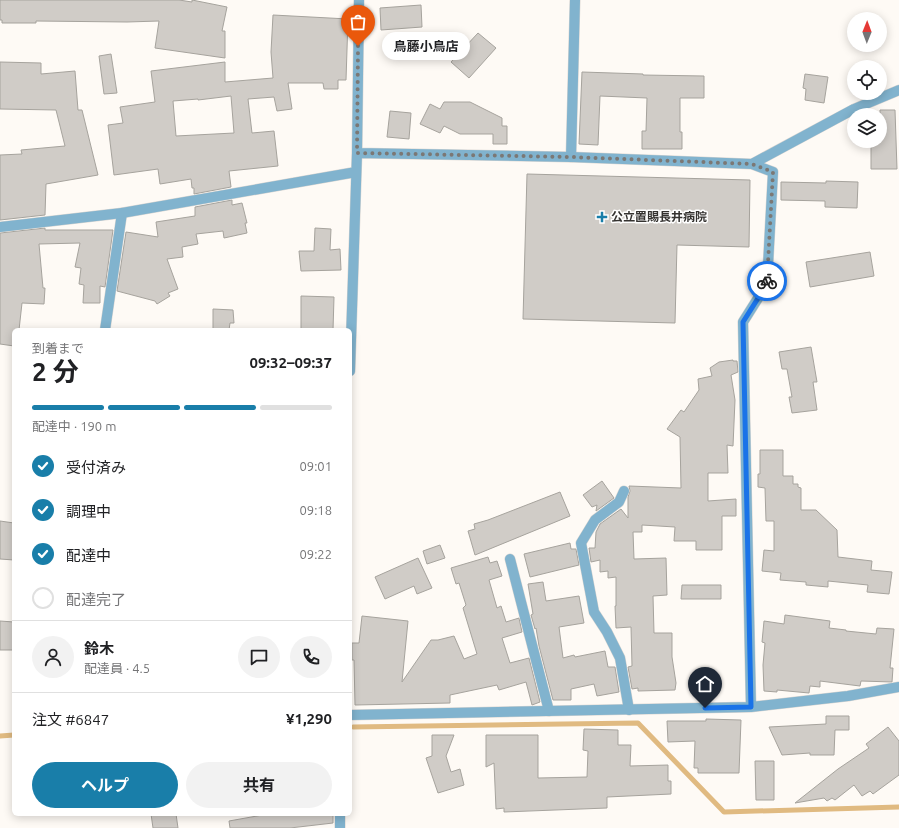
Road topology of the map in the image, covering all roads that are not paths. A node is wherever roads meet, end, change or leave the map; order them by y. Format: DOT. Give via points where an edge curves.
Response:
graph roads {
  1 [pos="359,0"];
  2 [pos="575,0"];
  3 [pos="899,90"];
  4 [pos="357,153"];
  5 [pos="571,157"];
  6 [pos="752,164"];
  7 [pos="356,172"];
  8 [pos="122,213"];
  9 [pos="0,227"];
  10 [pos="105,328"];
  11 [pos="351,328"];
  12 [pos="624,491"];
  13 [pos="510,559"];
  14 [pos="899,687"];
  15 [pos="751,707"];
  16 [pos="628,710"];
  17 [pos="549,712"];
  18 [pos="352,715"];
  19 [pos="340,816"];
  20 [pos="340,828"];
  1 -- 4 [label="street"];
  2 -- 5 [label="street"];
  3 -- 6 [label="street" via="854,109"];
  4 -- 5 [label="street"];
  4 -- 7 [label="street"];
  5 -- 6 [label="street"];
  6 -- 15 [label="street" via="773,172 767,284 743,322"];
  7 -- 8 [label="street"];
  7 -- 11 [label="street"];
  8 -- 9 [label="street"];
  8 -- 10 [label="street"];
  12 -- 16 [label="street" via="619,502 596,520 581,543 594,612 620,658"];
  13 -- 17 [label="street"];
  14 -- 15 [label="street" via="848,696"];
  15 -- 16 [label="street"];
  16 -- 17 [label="street"];
  17 -- 18 [label="street"];
  19 -- 20 [label="street"];
}
